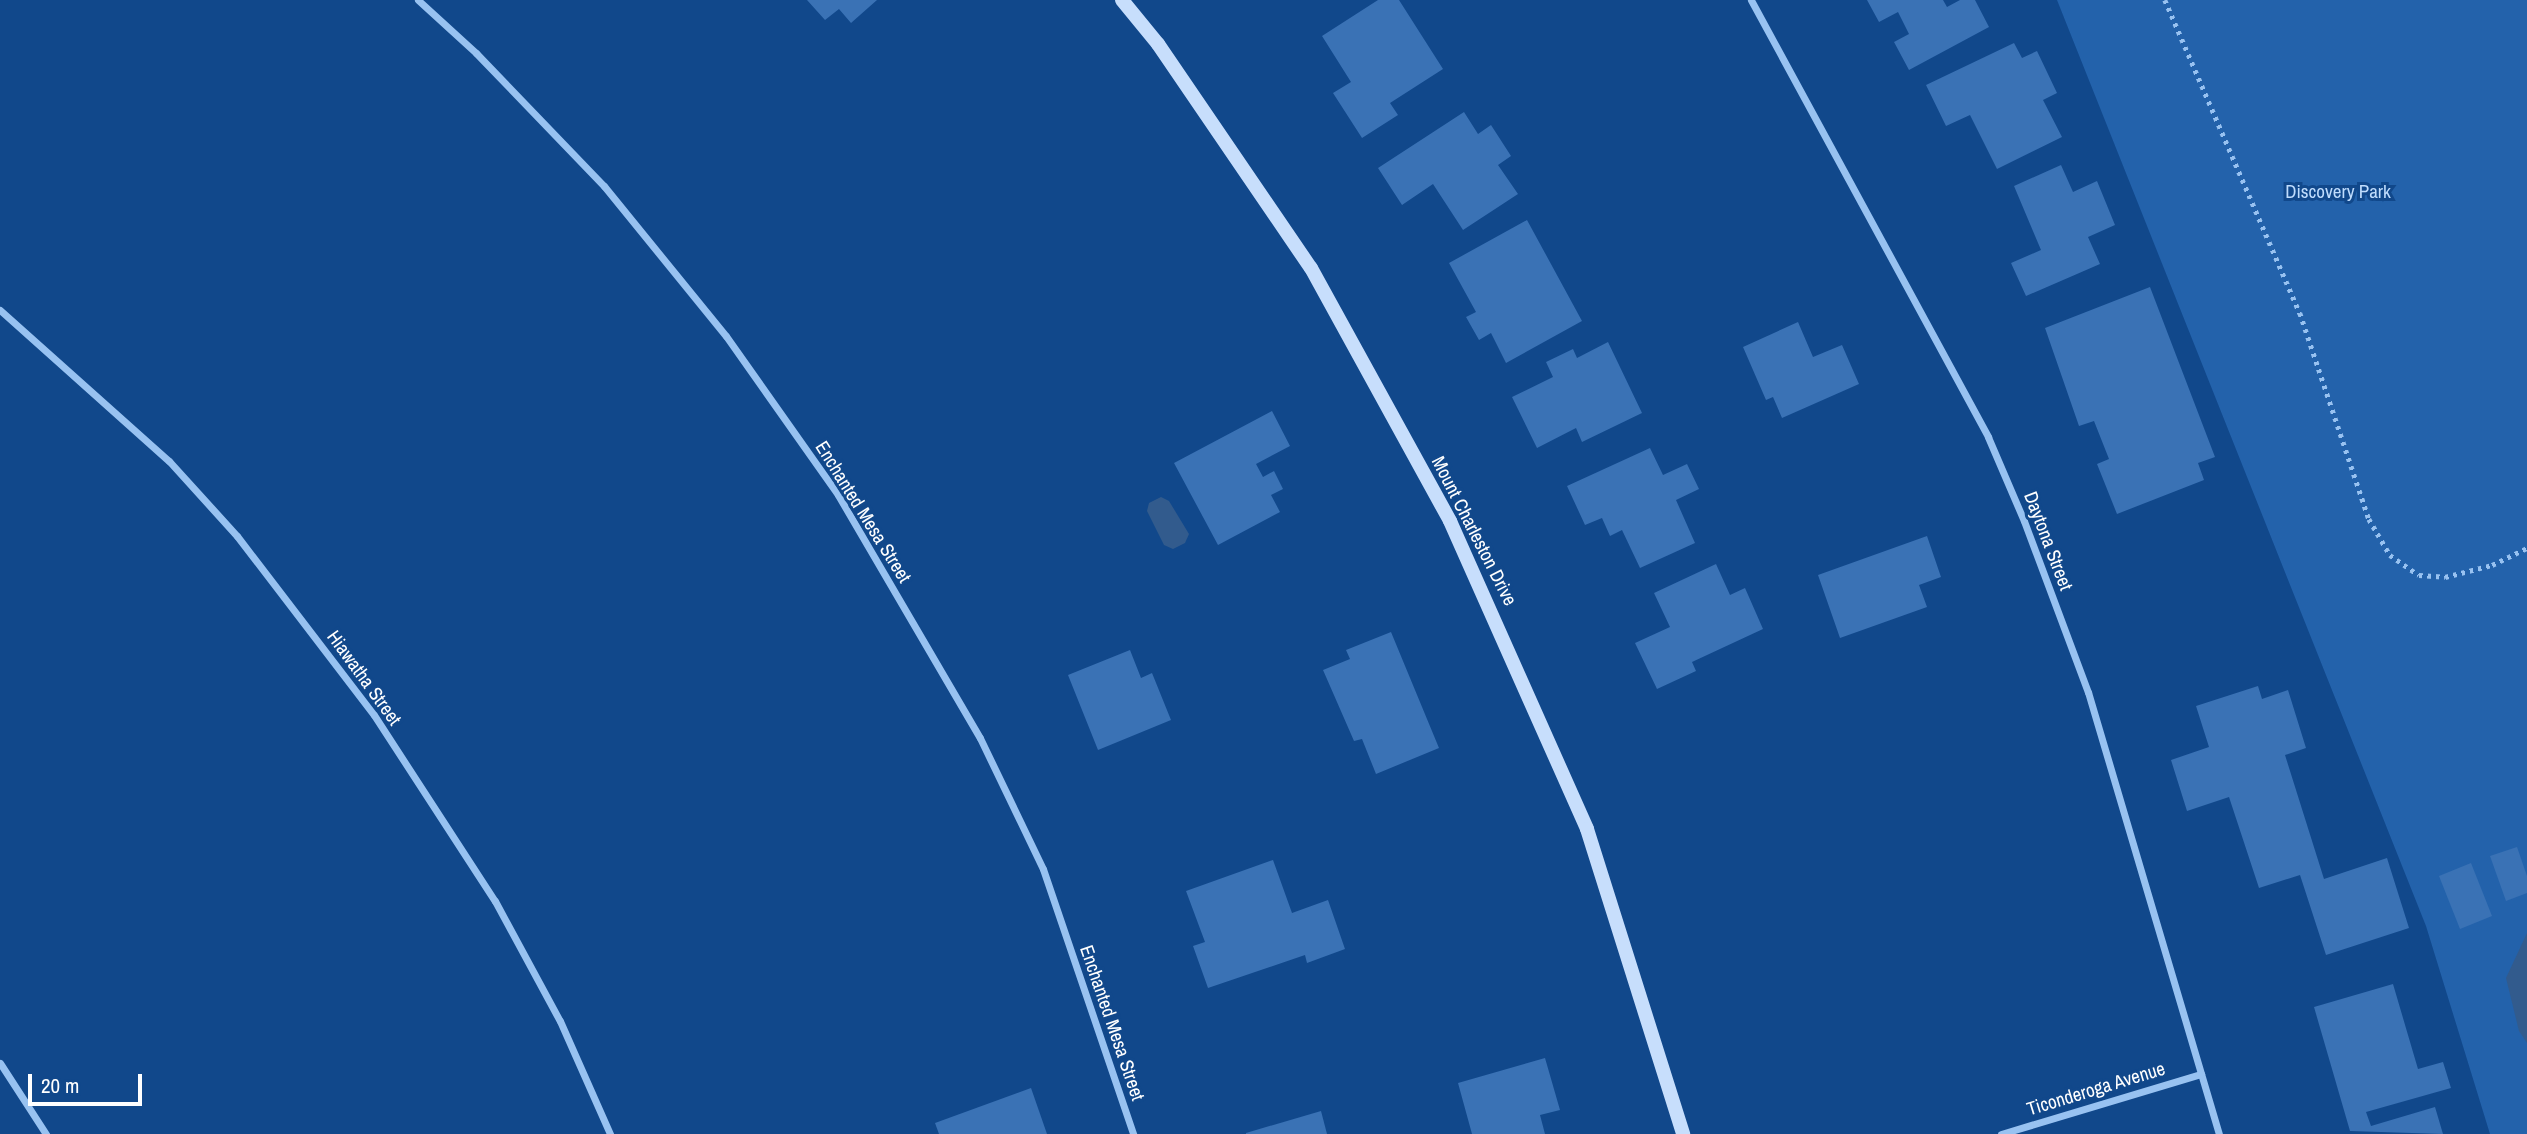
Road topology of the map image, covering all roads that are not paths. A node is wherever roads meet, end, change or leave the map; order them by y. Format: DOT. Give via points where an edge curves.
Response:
graph roads {
  1 [pos="418,0"];
  2 [pos="1122,0"];
  3 [pos="1751,0"];
  4 [pos="0,310"];
  5 [pos="0,1063"];
  6 [pos="2200,1074"];
  7 [pos="46,1134"];
  8 [pos="610,1134"];
  9 [pos="1133,1134"];
  10 [pos="1683,1134"];
  11 [pos="2001,1134"];
  12 [pos="2219,1134"];
  1 -- 9 [label="street, Enchanted Mesa Street" via="476,53 604,186 726,336 838,495 980,738 1043,869"];
  2 -- 10 [label="street, Mount Charleston Drive" via="1158,44 1311,268 1450,521 1587,829"];
  3 -- 6 [label="street, Daytona Street" via="1988,438 2024,521 2088,692"];
  4 -- 8 [label="street, Hiawatha Street" via="169,461 237,536 374,715 495,901 560,1021"];
  5 -- 7 [label="street"];
  6 -- 11 [label="street, Ticonderoga Avenue"];
  6 -- 12 [label="street, Daytona Street"];
}
